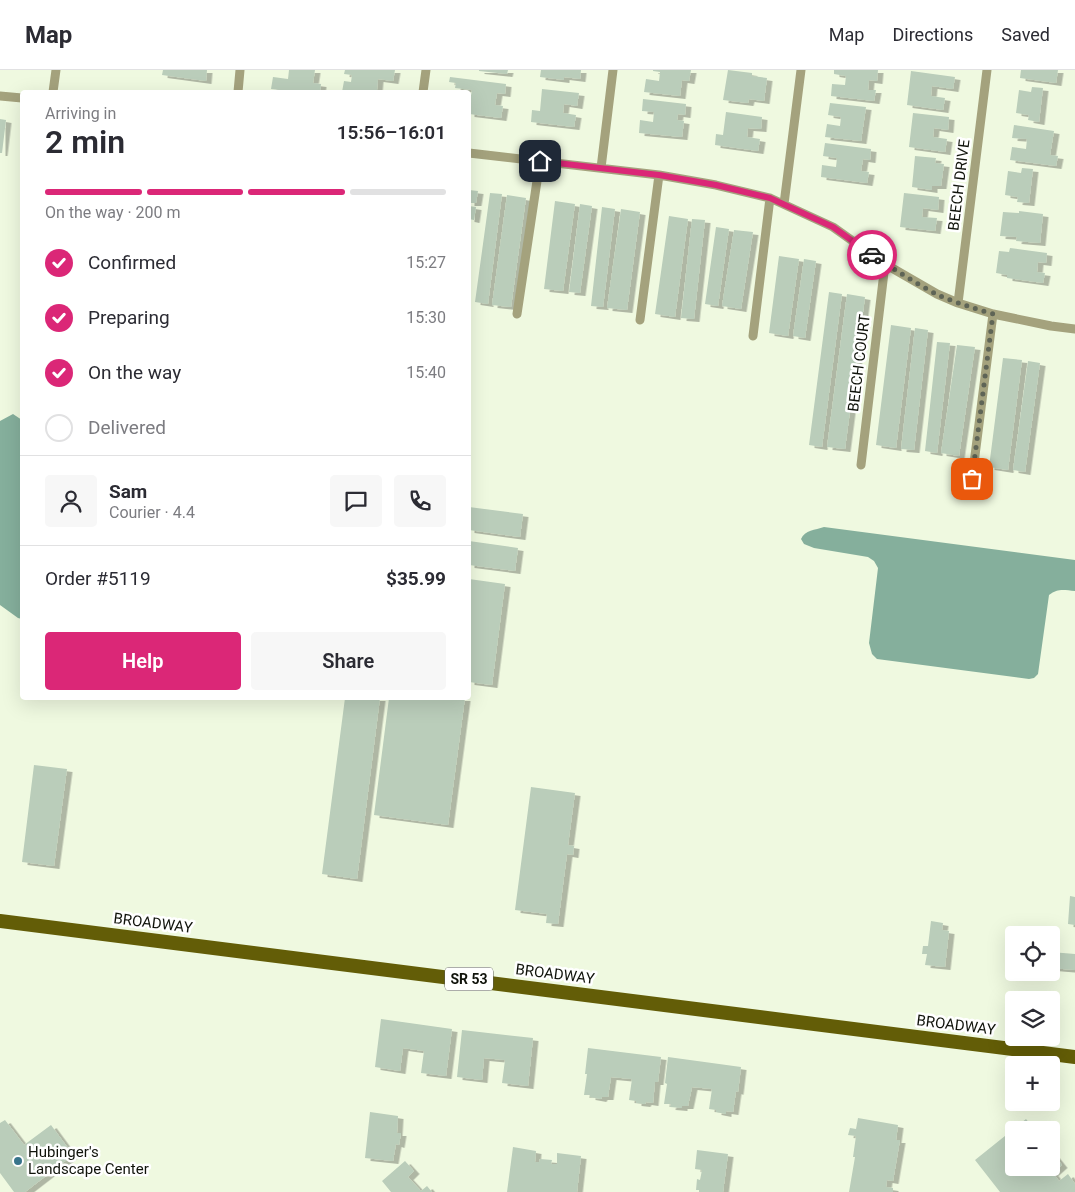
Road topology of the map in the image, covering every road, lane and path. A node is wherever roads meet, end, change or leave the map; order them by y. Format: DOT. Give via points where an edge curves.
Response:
graph roads {
  1 [pos="56,70"];
  2 [pos="240,70"];
  3 [pos="426,70"];
  4 [pos="613,70"];
  5 [pos="801,70"];
  6 [pos="987,70"];
  7 [pos="53,90"];
  8 [pos="238,90"];
  9 [pos="424,90"];
  10 [pos="0,96"];
  11 [pos="20,98"];
  12 [pos="471,153"];
  13 [pos="540,161"];
  14 [pos="601,168"];
  15 [pos="659,175"];
  16 [pos="770,198"];
  17 [pos="784,204"];
  18 [pos="886,264"];
  19 [pos="958,303"];
  20 [pos="517,314"];
  21 [pos="993,314"];
  22 [pos="640,320"];
  23 [pos="1075,329"];
  24 [pos="753,336"];
  25 [pos="861,465"];
  26 [pos="972,479"];
  27 [pos="0,920"];
  28 [pos="1075,1057"];
  1 -- 7 [label="street"];
  2 -- 8 [label="street"];
  3 -- 9 [label="street"];
  4 -- 14 [label="street"];
  5 -- 17 [label="street"];
  6 -- 19 [label="street, BEECH DRIVE"];
  10 -- 11 [label="street"];
  12 -- 13 [label="street"];
  13 -- 14 [label="street"];
  13 -- 20 [label="street"];
  14 -- 15 [label="street"];
  15 -- 16 [label="street"];
  15 -- 22 [label="street"];
  16 -- 17 [label="street"];
  16 -- 24 [label="street"];
  17 -- 18 [label="street" via="833,227"];
  18 -- 19 [label="street"];
  18 -- 25 [label="street, BEECH COURT"];
  19 -- 21 [label="street"];
  21 -- 23 [label="street"];
  21 -- 26 [label="street"];
  27 -- 28 [label="main road, BROADWAY / SR 53"];
}
